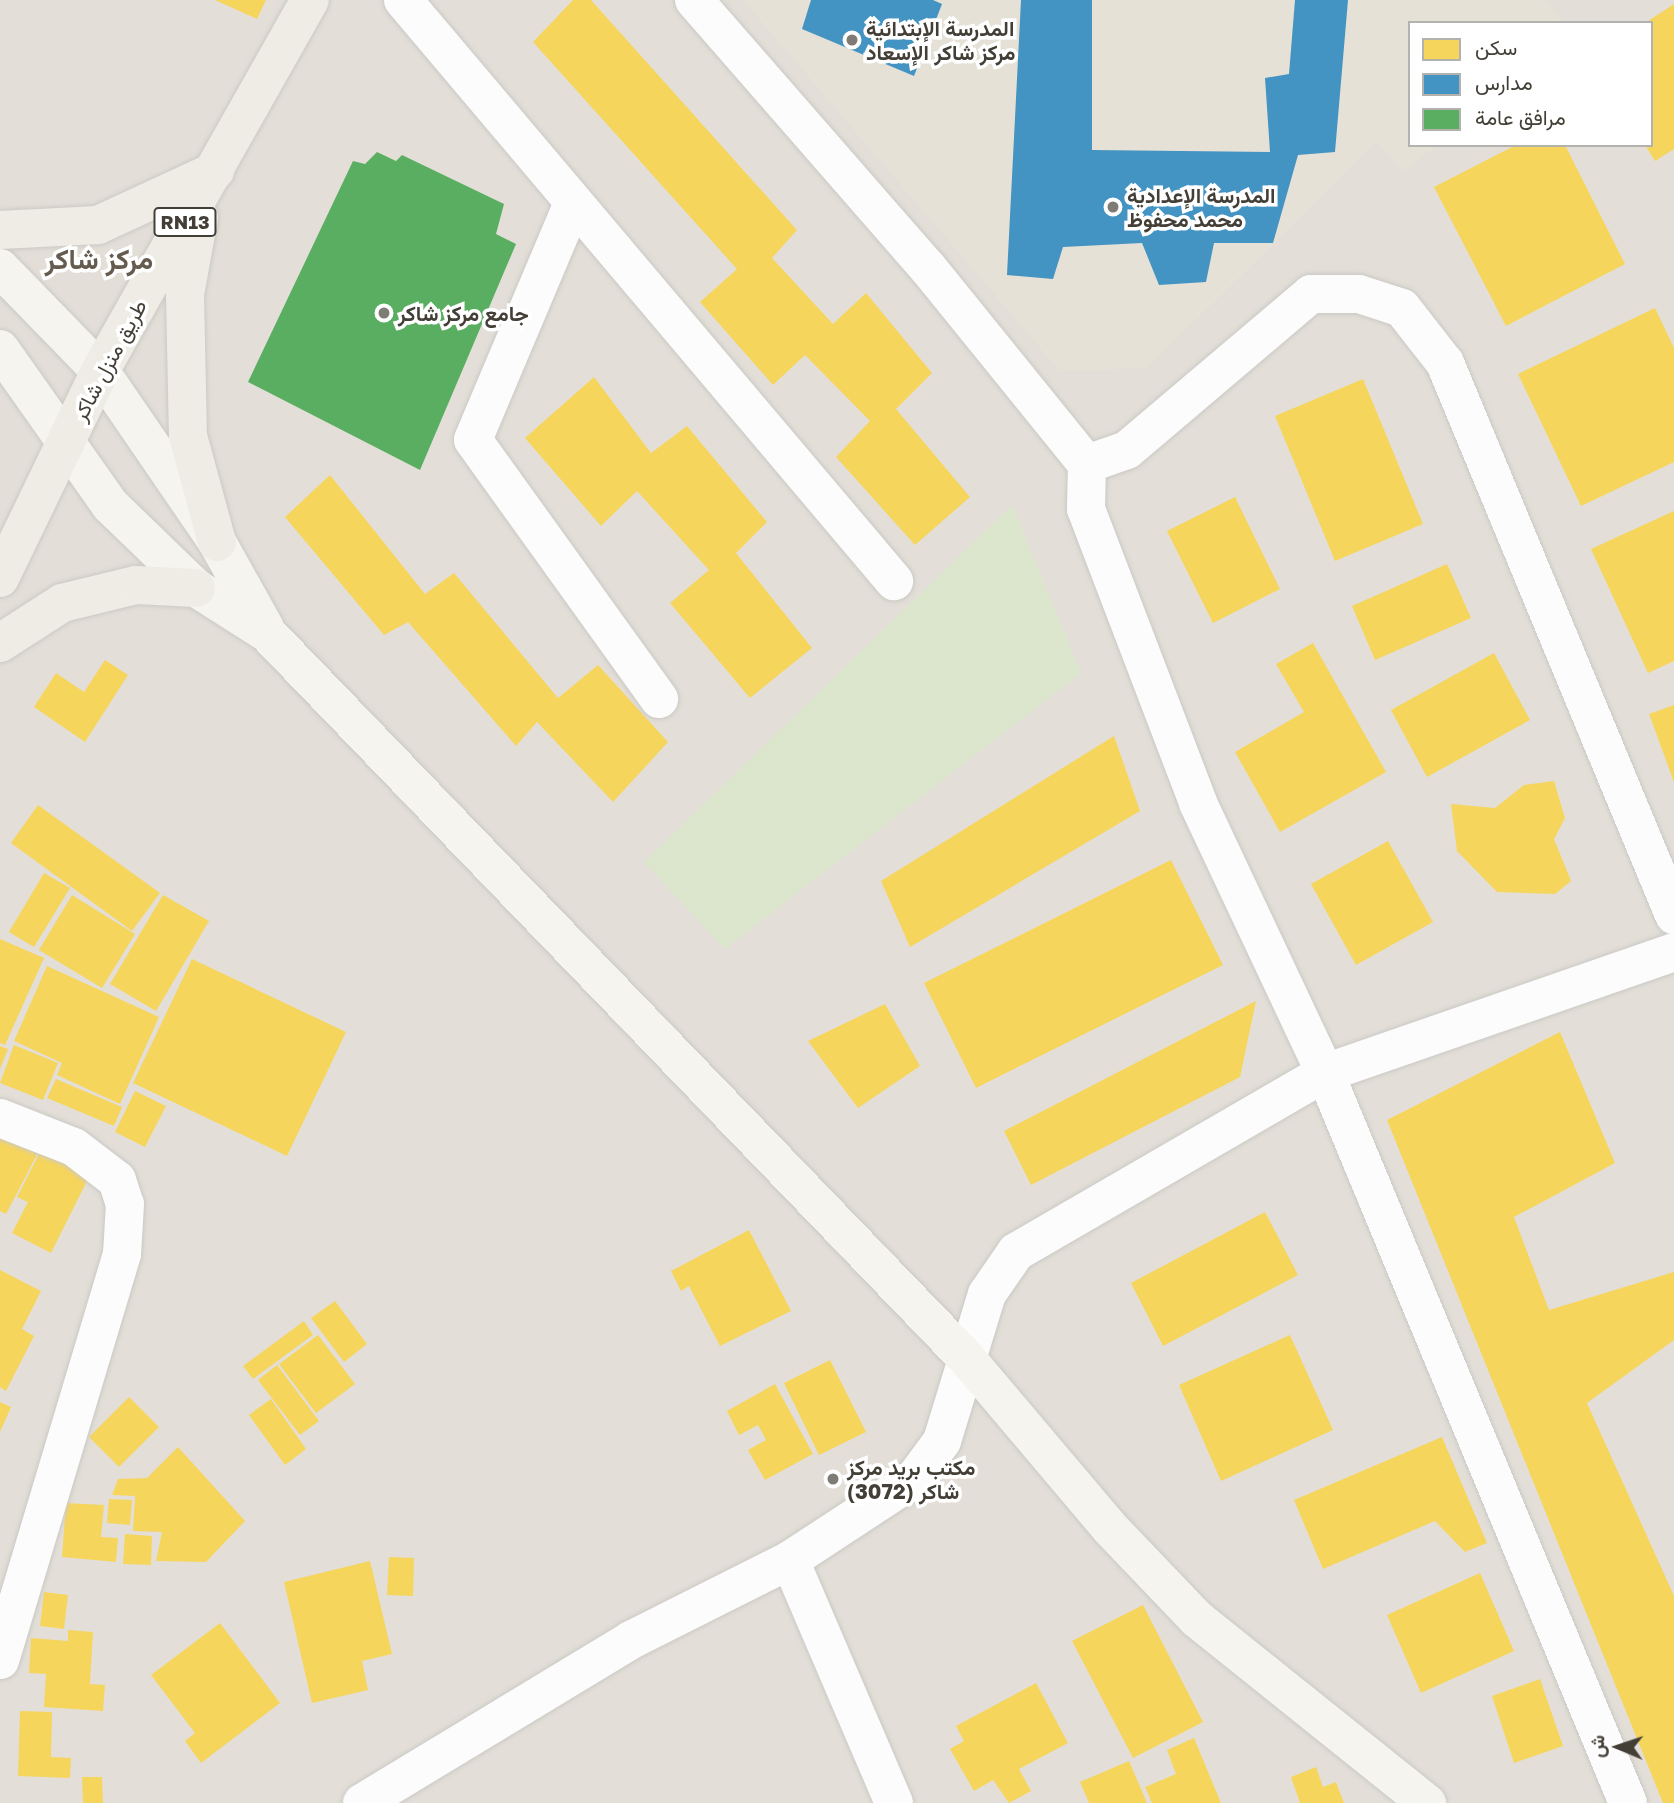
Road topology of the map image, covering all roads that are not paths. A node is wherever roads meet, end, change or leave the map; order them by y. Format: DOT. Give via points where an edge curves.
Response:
graph roads {
  1 [pos="310,0"];
  2 [pos="403,0"];
  3 [pos="694,0"];
  4 [pos="210,180"];
  5 [pos="573,203"];
  6 [pos="0,230"];
  7 [pos="0,268"];
  8 [pos="0,349"];
  9 [pos="100,370"];
  10 [pos="64,446"];
  11 [pos="1087,464"];
  12 [pos="218,542"];
  13 [pos="0,578"];
  14 [pos="894,581"];
  15 [pos="196,587"];
  16 [pos="267,633"];
  17 [pos="0,643"];
  18 [pos="659,699"];
  19 [pos="1674,915"];
  20 [pos="1674,952"];
  21 [pos="1325,1073"];
  22 [pos="0,1118"];
  23 [pos="968,1360"];
  24 [pos="790,1560"];
  25 [pos="0,1660"];
  26 [pos="362,1803"];
  27 [pos="894,1803"];
  28 [pos="1427,1803"];
  29 [pos="1628,1803"];
  1 -- 4 [label="main road, طريق منزل شاكر / RN13"];
  2 -- 5 [label="street"];
  3 -- 11 [label="street" via="928,268"];
  4 -- 6 [label="main road" via="98,225"];
  4 -- 9 [label="main road, طريق منزل شاكر / RN13"];
  4 -- 12 [label="main road" via="185,295 184,359 187,436"];
  5 -- 14 [label="street"];
  5 -- 18 [label="street" via="473,440"];
  7 -- 9 [label="main road"];
  8 -- 10 [label="main road"];
  9 -- 10 [label="main road, طريق منزل شاكر / RN13"];
  9 -- 12 [label="main road"];
  10 -- 13 [label="main road, طريق منزل شاكر / RN13"];
  10 -- 15 [label="main road" via="110,505"];
  11 -- 19 [label="street" via="1127,450 1311,294 1359,294 1402,308 1446,363 1535,592"];
  11 -- 21 [label="street" via="1086,509 1138,651 1264,953"];
  12 -- 16 [label="main road"];
  15 -- 16 [label="main road"];
  15 -- 17 [label="main road" via="136,585 62,603"];
  16 -- 23 [label="main road"];
  20 -- 21 [label="street"];
  21 -- 23 [label="street" via="1016,1252 987,1294"];
  21 -- 29 [label="street"];
  22 -- 25 [label="street" via="74,1146 117,1180 125,1205 121,1254"];
  23 -- 24 [label="street" via="943,1441 914,1479"];
  23 -- 28 [label="main road" via="1111,1529 1197,1619"];
  24 -- 26 [label="street" via="631,1640"];
  24 -- 27 [label="street"];
}
